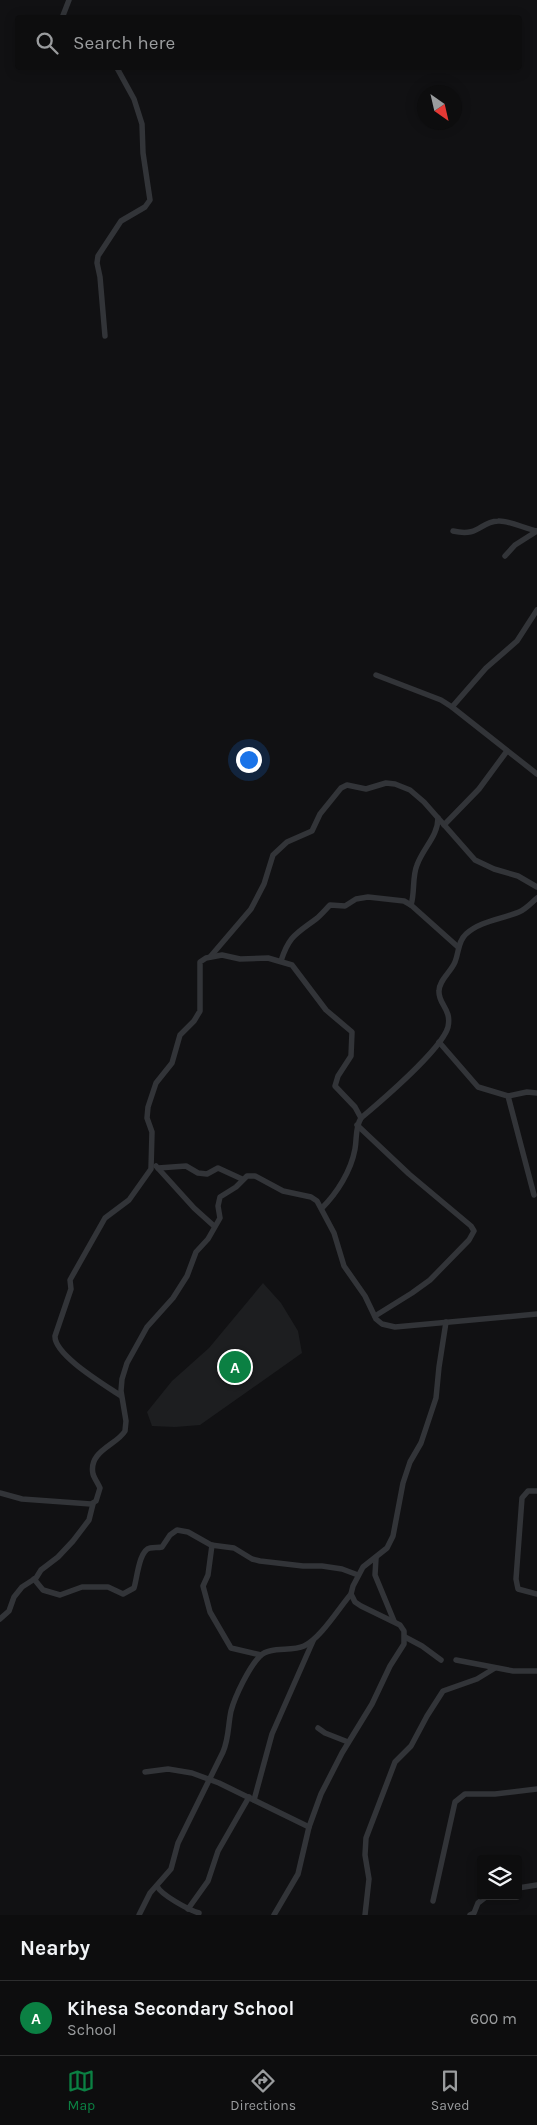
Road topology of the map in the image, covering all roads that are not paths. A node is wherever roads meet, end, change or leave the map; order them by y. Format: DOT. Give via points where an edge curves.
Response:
graph roads {
  1 [pos="69,0"];
  2 [pos="63,15"];
  3 [pos="118,70"];
  4 [pos="105,336"];
  5 [pos="453,531"];
  6 [pos="537,531"];
  7 [pos="505,556"];
  8 [pos="537,610"];
  9 [pos="376,675"];
  10 [pos="452,707"];
  11 [pos="508,751"];
  12 [pos="537,774"];
  13 [pos="438,818"];
  14 [pos="444,825"];
  15 [pos="537,887"];
  16 [pos="537,898"];
  17 [pos="411,905"];
  18 [pos="458,947"];
  19 [pos="210,957"];
  20 [pos="281,961"];
  21 [pos="439,1042"];
  22 [pos="537,1093"];
  23 [pos="508,1096"];
  24 [pos="361,1118"];
  25 [pos="357,1125"];
  26 [pos="152,1164"];
  27 [pos="158,1168"];
  28 [pos="242,1180"];
  29 [pos="534,1195"];
  30 [pos="322,1208"];
  31 [pos="214,1226"];
  32 [pos="537,1314"];
  33 [pos="375,1316"];
  34 [pos="446,1322"];
  35 [pos="121,1396"];
  36 [pos="537,1490"];
  37 [pos="0,1494"];
  38 [pos="93,1504"];
  39 [pos="212,1545"];
  40 [pos="376,1558"];
  41 [pos="358,1575"];
  42 [pos="34,1579"];
  43 [pos="351,1594"];
  44 [pos="537,1594"];
  45 [pos="0,1618"];
  46 [pos="394,1621"];
  47 [pos="405,1637"];
  48 [pos="313,1641"];
  49 [pos="261,1655"];
  50 [pos="441,1660"];
  51 [pos="456,1660"];
  52 [pos="495,1668"];
  53 [pos="537,1671"];
  54 [pos="318,1728"];
  55 [pos="348,1742"];
  56 [pos="145,1772"];
  57 [pos="210,1779"];
  58 [pos="537,1789"];
  59 [pos="251,1798"];
  60 [pos="309,1827"];
  61 [pos="537,1885"];
  62 [pos="157,1886"];
  63 [pos="522,1887"];
  64 [pos="482,1900"];
  65 [pos="433,1901"];
  66 [pos="188,1910"];
  67 [pos="199,1913"];
  68 [pos="139,1915"];
  69 [pos="274,1915"];
  70 [pos="365,1915"];
  71 [pos="470,1915"];
  1 -- 2 [label="street"];
  3 -- 4 [label="street" via="134,99 142,124 150,200 145,207 120,220 98,256"];
  5 -- 6 [label="street" via="472,533 501,521"];
  6 -- 7 [label="street" via="515,545"];
  8 -- 10 [label="street" via="517,641 486,668"];
  9 -- 10 [label="street"];
  10 -- 11 [label="street"];
  11 -- 12 [label="street"];
  11 -- 14 [label="street" via="489,777"];
  13 -- 14 [label="street"];
  13 -- 17 [label="street" via="437,828 416,868"];
  13 -- 19 [label="street" via="410,790 395,784 386,783 366,789 344,786 320,814 312,831 287,842 273,855 264,884 251,909"];
  14 -- 15 [label="street" via="475,860"];
  16 -- 18 [label="street" via="521,911 475,928 466,934"];
  17 -- 18 [label="street"];
  17 -- 20 [label="street" via="404,901 368,897 356,899 345,906 330,905 294,934"];
  18 -- 21 [label="street" via="454,963 439,990 449,1019"];
  19 -- 20 [label="street"];
  19 -- 26 [label="street" via="203,959 199,967 200,1011 180,1035 172,1063 158,1078 148,1107"];
  20 -- 24 [label="street" via="296,967 326,1010 352,1032 351,1056 334,1086 355,1107"];
  21 -- 23 [label="street" via="478,1087"];
  21 -- 24 [label="street"];
  22 -- 23 [label="street"];
  23 -- 29 [label="street"];
  24 -- 25 [label="street"];
  25 -- 30 [label="street" via="355,1147 344,1177"];
  25 -- 33 [label="street" via="474,1231 464,1246 430,1280"];
  26 -- 27 [label="street"];
  26 -- 35 [label="street" via="132,1197 105,1218 70,1280 71,1289 55,1339 66,1356"];
  27 -- 28 [label="street" via="186,1166 207,1174 218,1168"];
  27 -- 31 [label="street"];
  28 -- 30 [label="street" via="255,1176 283,1191 313,1198"];
  28 -- 31 [label="street" via="220,1197 220,1218"];
  30 -- 33 [label="street" via="344,1266"];
  31 -- 35 [label="street" via="196,1252 173,1298 147,1327 127,1363"];
  32 -- 34 [label="street"];
  33 -- 34 [label="street" via="382,1324 395,1327"];
  34 -- 40 [label="street" via="436,1398 405,1476 390,1542"];
  35 -- 38 [label="street" via="125,1431 99,1453 93,1473 100,1488"];
  36 -- 44 [label="street" via="528,1491 522,1498 516,1579 518,1589"];
  37 -- 38 [label="street" via="22,1499"];
  38 -- 42 [label="street" via="89,1520 73,1541"];
  39 -- 41 [label="street" via="234,1548 260,1561 322,1566"];
  39 -- 42 [label="street" via="188,1532 176,1531 162,1547 144,1551 134,1588 123,1594 106,1586 80,1587 60,1595 43,1590"];
  39 -- 49 [label="street" via="208,1575 203,1586 210,1612 230,1648"];
  40 -- 41 [label="street"];
  40 -- 46 [label="street" via="375,1575"];
  41 -- 43 [label="street"];
  42 -- 45 [label="street" via="22,1587 14,1597 10,1611"];
  43 -- 46 [label="street" via="354,1602"];
  43 -- 48 [label="street"];
  46 -- 47 [label="street" via="400,1625"];
  47 -- 50 [label="street"];
  47 -- 55 [label="street" via="381,1688"];
  48 -- 49 [label="street" via="297,1649"];
  48 -- 59 [label="street" via="272,1734"];
  49 -- 57 [label="street" via="233,1704 226,1743"];
  51 -- 52 [label="street"];
  52 -- 53 [label="street"];
  52 -- 70 [label="street" via="477,1679 443,1691 411,1746 395,1762 366,1838 369,1879"];
  54 -- 55 [label="street"];
  55 -- 60 [label="street" via="321,1794"];
  56 -- 57 [label="street" via="180,1770"];
  57 -- 59 [label="street"];
  57 -- 62 [label="street" via="178,1843 170,1869"];
  58 -- 65 [label="street" via="465,1794 455,1802"];
  59 -- 60 [label="street"];
  59 -- 66 [label="street" via="218,1851 208,1882"];
  60 -- 69 [label="street" via="298,1874"];
  61 -- 63 [label="street"];
  62 -- 66 [label="street" via="161,1893"];
  62 -- 68 [label="street"];
  64 -- 71 [label="street"];
  66 -- 67 [label="street"];
}
